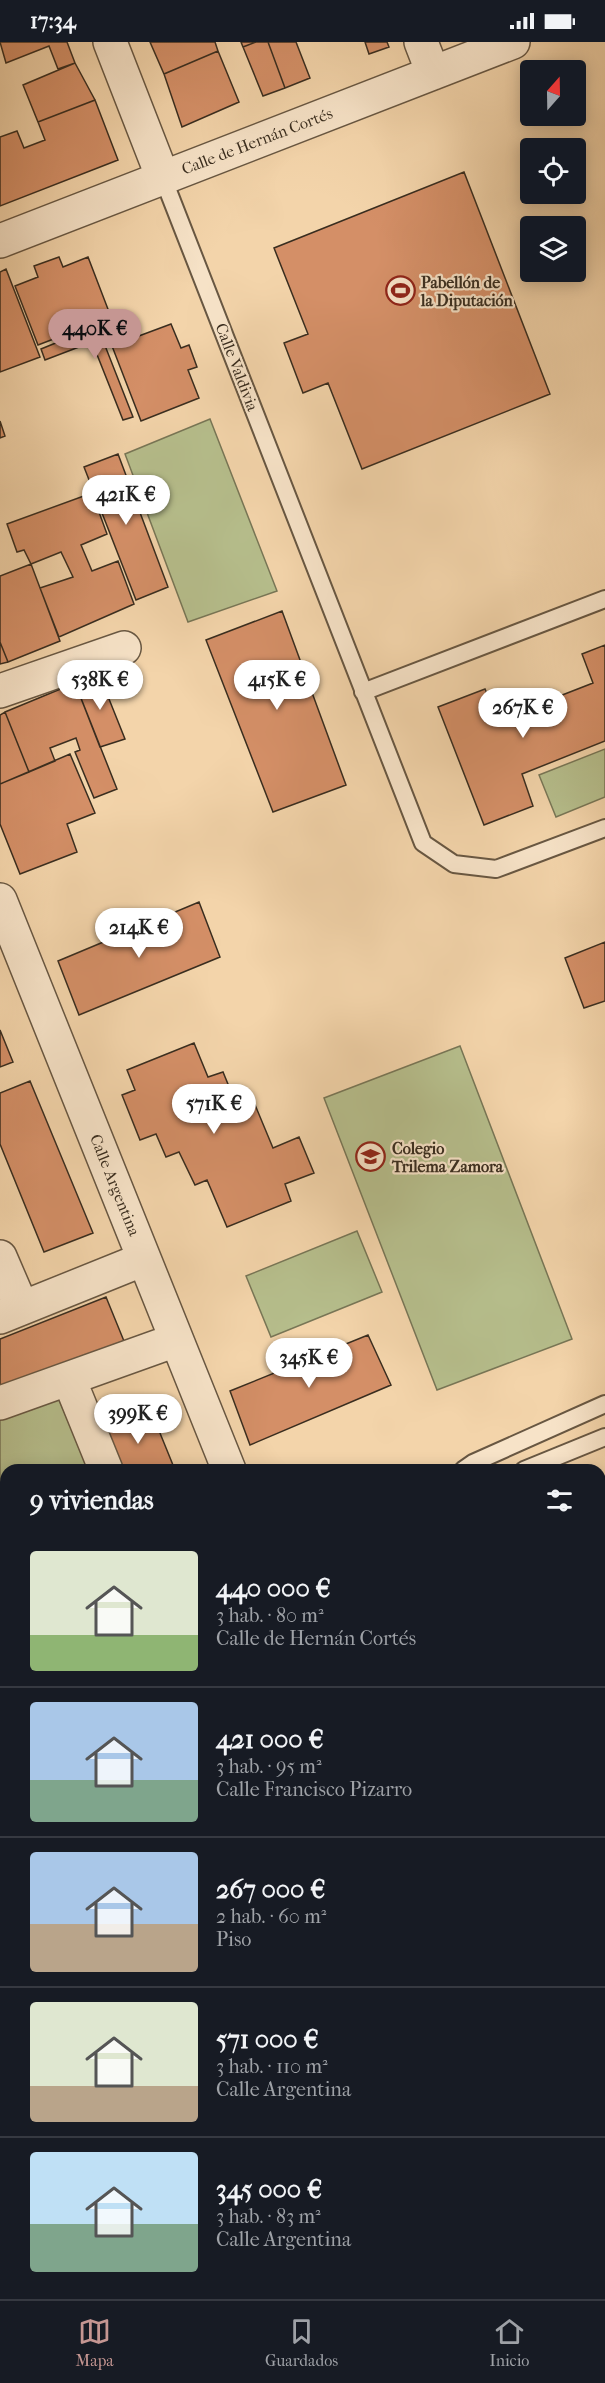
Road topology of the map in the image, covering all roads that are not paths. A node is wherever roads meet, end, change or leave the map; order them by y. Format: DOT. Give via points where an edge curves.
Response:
graph roads {
  1 [pos="110,42"];
  2 [pos="421,42"];
  3 [pos="513,42"];
  4 [pos="433,73"];
  5 [pos="163,178"];
  6 [pos="0,241"];
  7 [pos="605,599"];
  8 [pos="124,648"];
  9 [pos="0,691"];
  10 [pos="363,692"];
  11 [pos="605,828"];
  12 [pos="0,900"];
  13 [pos="12,963"];
  14 [pos="0,1257"];
  15 [pos="144,1259"];
  16 [pos="11,1312"];
  17 [pos="176,1340"];
  18 [pos="69,1378"];
  19 [pos="0,1403"];
  20 [pos="605,1404"];
  21 [pos="605,1437"];
  22 [pos="104,1464"];
  23 [pos="227,1464"];
  24 [pos="470,1464"];
  25 [pos="539,1464"];
  1 -- 5 [label="street, Calle Valdivia"];
  2 -- 4 [label="street"];
  3 -- 4 [label="street, Calle de Hernán Cortés"];
  4 -- 5 [label="street, Calle de Hernán Cortés"];
  5 -- 6 [label="street, Calle de Hernán Cortés"];
  5 -- 10 [label="lane, Calle Valdivia"];
  7 -- 10 [label="lane"];
  8 -- 9 [label="street"];
  10 -- 11 [label="lane, Calle Valdivia" via="423,843 454,864 496,870"];
  12 -- 13 [label="street, Calle Argentina"];
  13 -- 15 [label="street, Calle Argentina"];
  14 -- 16 [label="street"];
  15 -- 16 [label="street"];
  15 -- 17 [label="street, Calle Argentina"];
  17 -- 18 [label="street"];
  17 -- 23 [label="street, Calle Argentina"];
  18 -- 19 [label="street"];
  18 -- 22 [label="street"];
  20 -- 24 [label="lane"];
  21 -- 25 [label="lane"];
}
